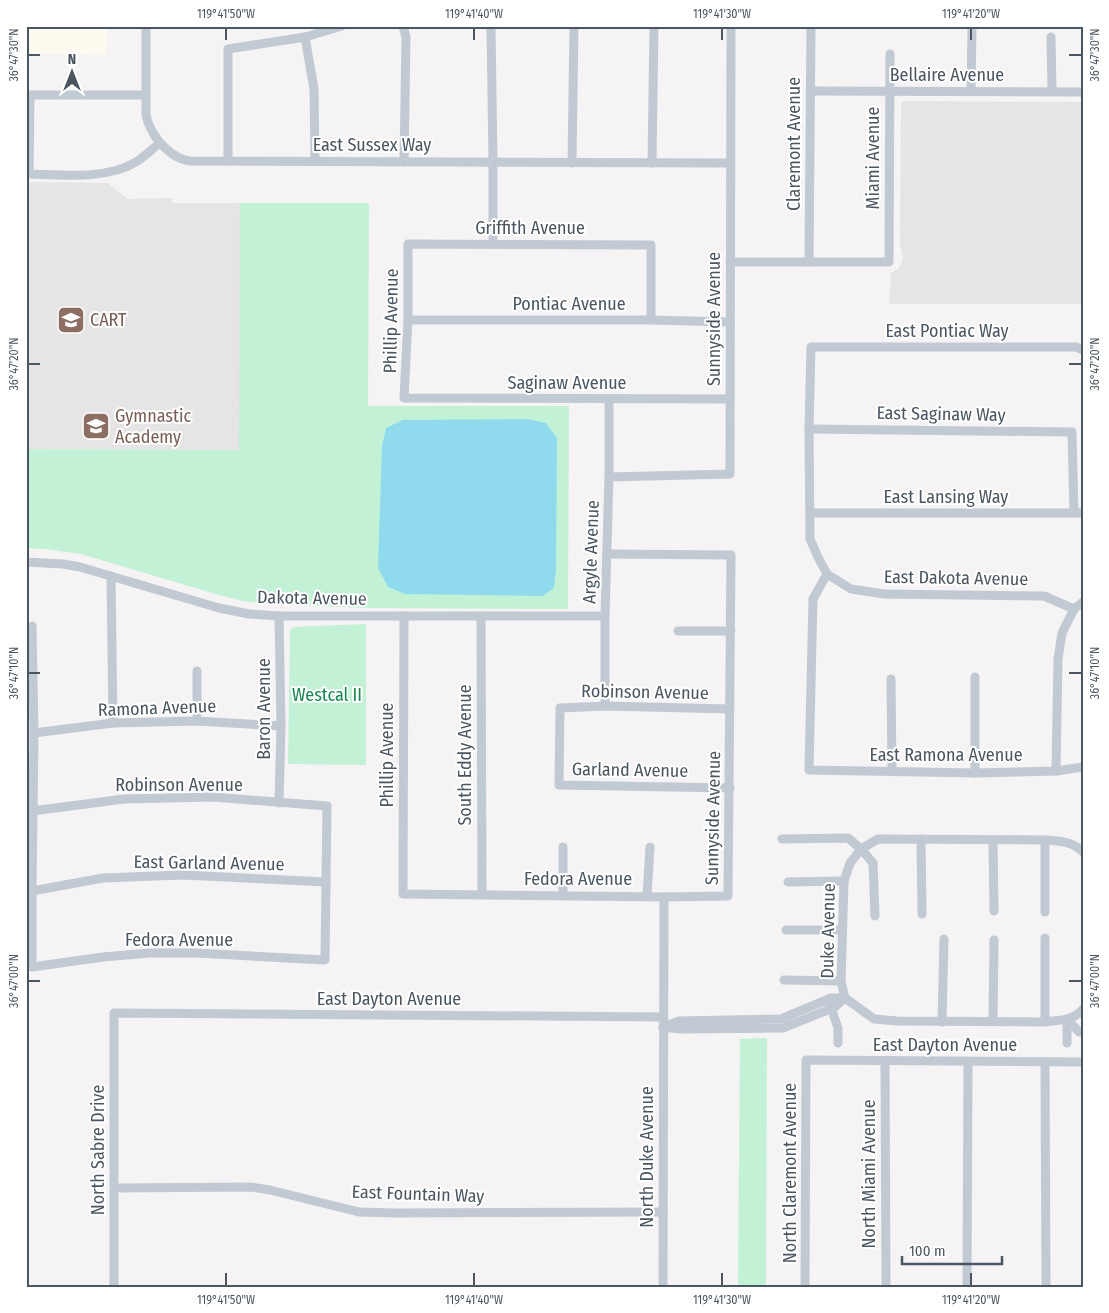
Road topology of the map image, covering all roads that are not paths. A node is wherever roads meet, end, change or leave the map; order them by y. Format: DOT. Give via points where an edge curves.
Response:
graph roads {
  1 [pos="146,26"];
  2 [pos="342,26"];
  3 [pos="403,26"];
  4 [pos="491,26"];
  5 [pos="574,26"];
  6 [pos="654,26"];
  7 [pos="731,26"];
  8 [pos="810,26"];
  9 [pos="972,26"];
  10 [pos="305,37"];
  11 [pos="1051,37"];
  12 [pos="890,54"];
  13 [pos="810,91"];
  14 [pos="890,91"];
  15 [pos="972,91"];
  16 [pos="1052,92"];
  17 [pos="1083,92"];
  18 [pos="145,95"];
  19 [pos="160,143"];
  20 [pos="228,161"];
  21 [pos="316,161"];
  22 [pos="404,162"];
  23 [pos="494,162"];
  24 [pos="572,163"];
  25 [pos="652,163"];
  26 [pos="730,163"];
  27 [pos="408,244"];
  28 [pos="494,244"];
  29 [pos="730,262"];
  30 [pos="809,262"];
  31 [pos="408,320"];
  32 [pos="651,320"];
  33 [pos="730,322"];
  34 [pos="1083,350"];
  35 [pos="404,398"];
  36 [pos="730,399"];
  37 [pos="609,400"];
  38 [pos="809,429"];
  39 [pos="609,477"];
  40 [pos="810,513"];
  41 [pos="1078,513"];
  42 [pos="607,554"];
  43 [pos="26,562"];
  44 [pos="827,574"];
  45 [pos="111,576"];
  46 [pos="1083,602"];
  47 [pos="1074,609"];
  48 [pos="279,616"];
  49 [pos="404,616"];
  50 [pos="481,616"];
  51 [pos="605,616"];
  52 [pos="32,626"];
  53 [pos="678,631"];
  54 [pos="730,631"];
  55 [pos="197,671"];
  56 [pos="975,677"];
  57 [pos="891,679"];
  58 [pos="606,706"];
  59 [pos="730,709"];
  60 [pos="197,721"];
  61 [pos="113,723"];
  62 [pos="281,726"];
  63 [pos="34,733"];
  64 [pos="1083,766"];
  65 [pos="1056,771"];
  66 [pos="892,772"];
  67 [pos="975,773"];
  68 [pos="559,785"];
  69 [pos="730,788"];
  70 [pos="279,803"];
  71 [pos="32,811"];
  72 [pos="782,839"];
  73 [pos="921,839"];
  74 [pos="993,840"];
  75 [pos="1045,840"];
  76 [pos="563,847"];
  77 [pos="650,847"];
  78 [pos="861,849"];
  79 [pos="1082,850"];
  80 [pos="844,881"];
  81 [pos="326,882"];
  82 [pos="788,882"];
  83 [pos="32,891"];
  84 [pos="403,894"];
  85 [pos="482,894"];
  86 [pos="563,896"];
  87 [pos="647,896"];
  88 [pos="664,897"];
  89 [pos="994,911"];
  90 [pos="1046,912"];
  91 [pos="922,914"];
  92 [pos="875,916"];
  93 [pos="786,930"];
  94 [pos="842,930"];
  95 [pos="1045,938"];
  96 [pos="944,939"];
  97 [pos="994,940"];
  98 [pos="784,980"];
  99 [pos="841,981"];
  100 [pos="845,998"];
  101 [pos="830,1004"];
  102 [pos="1083,1009"];
  103 [pos="114,1013"];
  104 [pos="663,1017"];
  105 [pos="1067,1019"];
  106 [pos="993,1021"];
  107 [pos="942,1022"];
  108 [pos="1045,1022"];
  109 [pos="663,1027"];
  110 [pos="1083,1032"];
  111 [pos="838,1043"];
  112 [pos="1067,1043"];
  113 [pos="806,1060"];
  114 [pos="885,1061"];
  115 [pos="968,1062"];
  116 [pos="1045,1062"];
  117 [pos="1083,1062"];
  118 [pos="115,1188"];
  119 [pos="663,1212"];
  120 [pos="114,1287"];
  121 [pos="663,1287"];
  122 [pos="806,1287"];
  123 [pos="886,1287"];
  124 [pos="966,1287"];
  125 [pos="1046,1287"];
  1 -- 18 [label="street"];
  2 -- 10 [label="street"];
  3 -- 22 [label="street" via="406,36"];
  4 -- 23 [label="street"];
  5 -- 24 [label="street"];
  6 -- 25 [label="street"];
  7 -- 26 [label="street, Sunnyside Avenue"];
  8 -- 13 [label="street, Claremont Avenue"];
  9 -- 15 [label="street"];
  10 -- 20 [label="street" via="228,49"];
  10 -- 21 [label="street" via="314,89"];
  11 -- 16 [label="street"];
  12 -- 14 [label="street, Miami Avenue"];
  13 -- 14 [label="street, Bellaire Avenue"];
  13 -- 30 [label="street, Claremont Avenue"];
  14 -- 15 [label="street, Bellaire Avenue"];
  14 -- 30 [label="street, Miami Avenue" via="889,262"];
  15 -- 16 [label="street, Bellaire Avenue"];
  16 -- 17 [label="street, Bellaire Avenue"];
  18 -- 19 [label="street" via="148,124"];
  18 -- 19 [label="street" via="30,95 30,174 100,175 113,172 135,163"];
  19 -- 20 [label="street, East Sussex Way" via="184,160"];
  20 -- 21 [label="street, East Sussex Way"];
  21 -- 22 [label="street, East Sussex Way"];
  22 -- 23 [label="street, East Sussex Way"];
  23 -- 24 [label="street, East Sussex Way"];
  23 -- 28 [label="street"];
  24 -- 25 [label="street, East Sussex Way"];
  25 -- 26 [label="street, East Sussex Way"];
  26 -- 29 [label="street, Sunnyside Avenue"];
  27 -- 28 [label="street, Griffith Avenue"];
  27 -- 31 [label="street, Phillip Avenue"];
  28 -- 32 [label="street, Griffith Avenue" via="651,245"];
  29 -- 30 [label="street"];
  29 -- 33 [label="street, Sunnyside Avenue"];
  31 -- 32 [label="street, Pontiac Avenue"];
  31 -- 35 [label="street, Phillip Avenue"];
  32 -- 33 [label="street, Pontiac Avenue"];
  33 -- 36 [label="street, Sunnyside Avenue"];
  34 -- 38 [label="street, East Pontiac Way" via="1076,347 811,347"];
  35 -- 37 [label="street, Saginaw Avenue"];
  36 -- 37 [label="street, Saginaw Avenue"];
  36 -- 39 [label="street, Sunnyside Avenue" via="730,474"];
  37 -- 39 [label="street, Argyle Avenue"];
  38 -- 40 [label="street"];
  38 -- 41 [label="street, East Saginaw Way" via="1072,432"];
  39 -- 42 [label="street, Argyle Avenue"];
  40 -- 41 [label="street, East Lansing Way"];
  40 -- 44 [label="street" via="810,539"];
  42 -- 51 [label="street, Argyle Avenue"];
  42 -- 54 [label="street, Sunnyside Avenue" via="731,555"];
  43 -- 45 [label="street, Dakota Avenue" via="63,564"];
  44 -- 47 [label="street, East Dakota Avenue" via="851,589 884,594 1044,596"];
  44 -- 66 [label="street, East Ramona Avenue" via="813,599 809,770"];
  45 -- 48 [label="street, Dakota Avenue" via="219,608"];
  45 -- 61 [label="street"];
  46 -- 47 [label="street"];
  47 -- 65 [label="street" via="1062,633 1058,659"];
  48 -- 49 [label="street, Dakota Avenue"];
  48 -- 62 [label="street, Baron Avenue"];
  49 -- 50 [label="street, Dakota Avenue"];
  49 -- 84 [label="street, Phillip Avenue"];
  50 -- 51 [label="street, Dakota Avenue"];
  50 -- 85 [label="street, South Eddy Avenue"];
  51 -- 58 [label="street, Argyle Avenue"];
  52 -- 63 [label="street"];
  53 -- 54 [label="street"];
  54 -- 59 [label="street, Sunnyside Avenue"];
  55 -- 60 [label="street"];
  56 -- 67 [label="street"];
  57 -- 66 [label="street"];
  58 -- 59 [label="street, Robinson Avenue"];
  58 -- 68 [label="street, Robinson Avenue" via="560,708"];
  59 -- 69 [label="street, Sunnyside Avenue"];
  60 -- 61 [label="street, Ramona Avenue"];
  60 -- 62 [label="street, Ramona Avenue"];
  61 -- 63 [label="street, Ramona Avenue"];
  62 -- 70 [label="street, Baron Avenue"];
  63 -- 71 [label="street"];
  64 -- 65 [label="street, East Ramona Avenue"];
  65 -- 67 [label="street, East Ramona Avenue"];
  66 -- 67 [label="street, East Ramona Avenue"];
  68 -- 69 [label="street, Garland Avenue"];
  69 -- 88 [label="street, Sunnyside Avenue" via="728,896"];
  70 -- 71 [label="street, Robinson Avenue" via="213,798 124,799"];
  70 -- 81 [label="street, Robinson Avenue" via="327,806"];
  71 -- 83 [label="street"];
  72 -- 78 [label="street" via="848,838"];
  73 -- 74 [label="street"];
  73 -- 78 [label="street" via="878,839"];
  73 -- 91 [label="street"];
  74 -- 75 [label="street"];
  74 -- 89 [label="street"];
  75 -- 79 [label="street" via="1065,841"];
  75 -- 90 [label="street"];
  76 -- 86 [label="street"];
  77 -- 87 [label="street"];
  78 -- 80 [label="street, Duke Avenue" via="850,863"];
  78 -- 92 [label="street" via="873,863"];
  80 -- 82 [label="street"];
  80 -- 94 [label="street, Duke Avenue"];
  81 -- 83 [label="street, East Garland Avenue" via="183,875 103,878"];
  81 -- 83 [label="street, Fedora Avenue" via="325,960 150,952 32,967"];
  84 -- 85 [label="street, Fedora Avenue"];
  85 -- 86 [label="street, Fedora Avenue"];
  86 -- 87 [label="street, Fedora Avenue"];
  87 -- 88 [label="street, Fedora Avenue"];
  88 -- 104 [label="street"];
  93 -- 94 [label="street"];
  94 -- 99 [label="street, Duke Avenue"];
  95 -- 108 [label="street"];
  96 -- 107 [label="street"];
  97 -- 106 [label="street"];
  98 -- 99 [label="street"];
  99 -- 100 [label="street, Duke Avenue"];
  100 -- 101 [label="street" via="831,998"];
  100 -- 107 [label="street, Duke Avenue" via="874,1019"];
  101 -- 109 [label="street" via="783,1028"];
  101 -- 111 [label="street" via="838,1028"];
  102 -- 105 [label="street, Duke Avenue"];
  103 -- 104 [label="street, East Dayton Avenue"];
  103 -- 118 [label="street, North Sabre Drive"];
  104 -- 109 [label="street, North Duke Avenue"];
  105 -- 108 [label="street, Duke Avenue"];
  105 -- 110 [label="street" via="1079,1032"];
  105 -- 112 [label="street"];
  106 -- 107 [label="street, Duke Avenue"];
  106 -- 108 [label="street, Duke Avenue"];
  109 -- 119 [label="street, North Duke Avenue"];
  113 -- 114 [label="street, East Dayton Avenue"];
  113 -- 122 [label="street, North Claremont Avenue"];
  114 -- 115 [label="street, East Dayton Avenue"];
  114 -- 123 [label="street, North Miami Avenue"];
  115 -- 116 [label="street, East Dayton Avenue"];
  115 -- 124 [label="street"];
  116 -- 117 [label="street, East Dayton Avenue"];
  116 -- 125 [label="street"];
  118 -- 119 [label="street, East Fountain Way" via="250,1188 359,1212 394,1214"];
  118 -- 120 [label="street, North Sabre Drive"];
  119 -- 121 [label="street, North Duke Avenue"];
}
